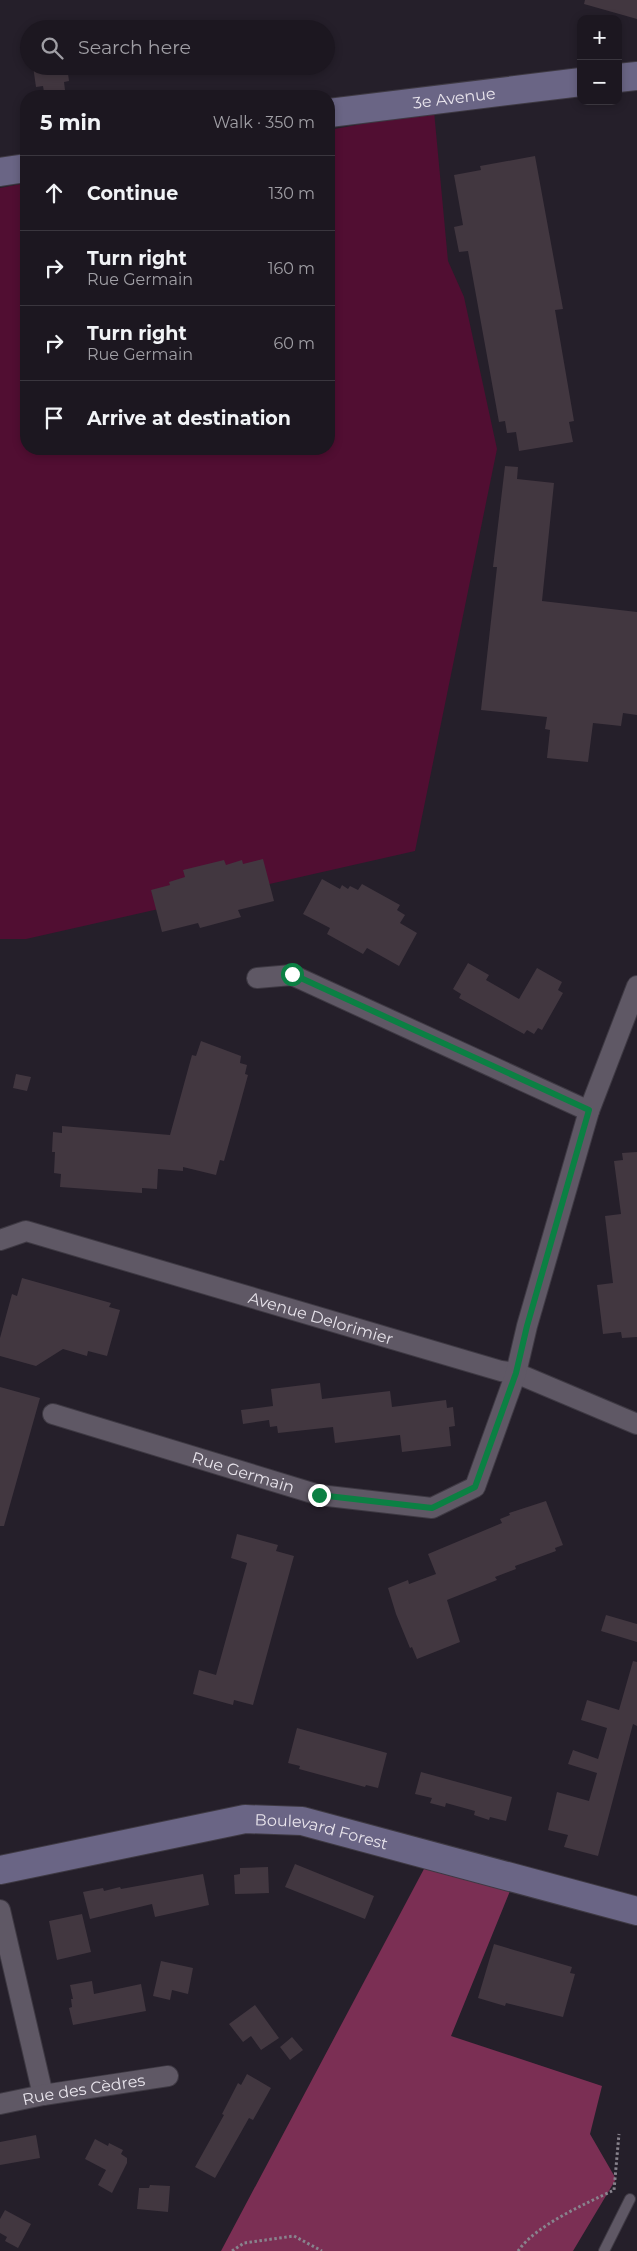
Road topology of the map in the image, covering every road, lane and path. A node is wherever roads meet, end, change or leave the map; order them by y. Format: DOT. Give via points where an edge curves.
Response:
graph roads {
  1 [pos="637,76"];
  2 [pos="622,78"];
  3 [pos="577,82"];
  4 [pos="335,112"];
  5 [pos="20,169"];
  6 [pos="0,172"];
  7 [pos="257,978"];
  8 [pos="637,986"];
  9 [pos="589,1110"];
  10 [pos="0,1240"];
  11 [pos="516,1373"];
  12 [pos="53,1414"];
  13 [pos="637,1424"];
  14 [pos="0,1870"];
  15 [pos="637,1909"];
  16 [pos="0,1910"];
  17 [pos="168,2076"];
  18 [pos="43,2095"];
  19 [pos="0,2104"];
  20 [pos="619,2134"];
  21 [pos="630,2199"];
  22 [pos="232,2251"];
  23 [pos="322,2251"];
  24 [pos="518,2251"];
  25 [pos="604,2251"];
  1 -- 2 [label="street"];
  3 -- 4 [label="street, 3e Avenue"];
  5 -- 6 [label="street"];
  7 -- 9 [label="street" via="292,974"];
  8 -- 9 [label="street, Rue Germain"];
  9 -- 11 [label="street, Rue Germain"];
  10 -- 11 [label="street, Avenue Delorimier" via="26,1231"];
  11 -- 12 [label="street, Rue Germain" via="475,1487 432,1508 319,1495"];
  11 -- 13 [label="street, Avenue Delorimier"];
  14 -- 15 [label="street, Boulevard Forest" via="245,1819 302,1821"];
  16 -- 18 [label="street"];
  17 -- 18 [label="street, Rue des Cèdres"];
  18 -- 19 [label="street, Rue des Cèdres"];
  20 -- 24 [label="path" via="614,2190 567,2213 524,2242"];
  21 -- 25 [label="lane"];
  22 -- 23 [label="path" via="244,2243 294,2236"];
}
